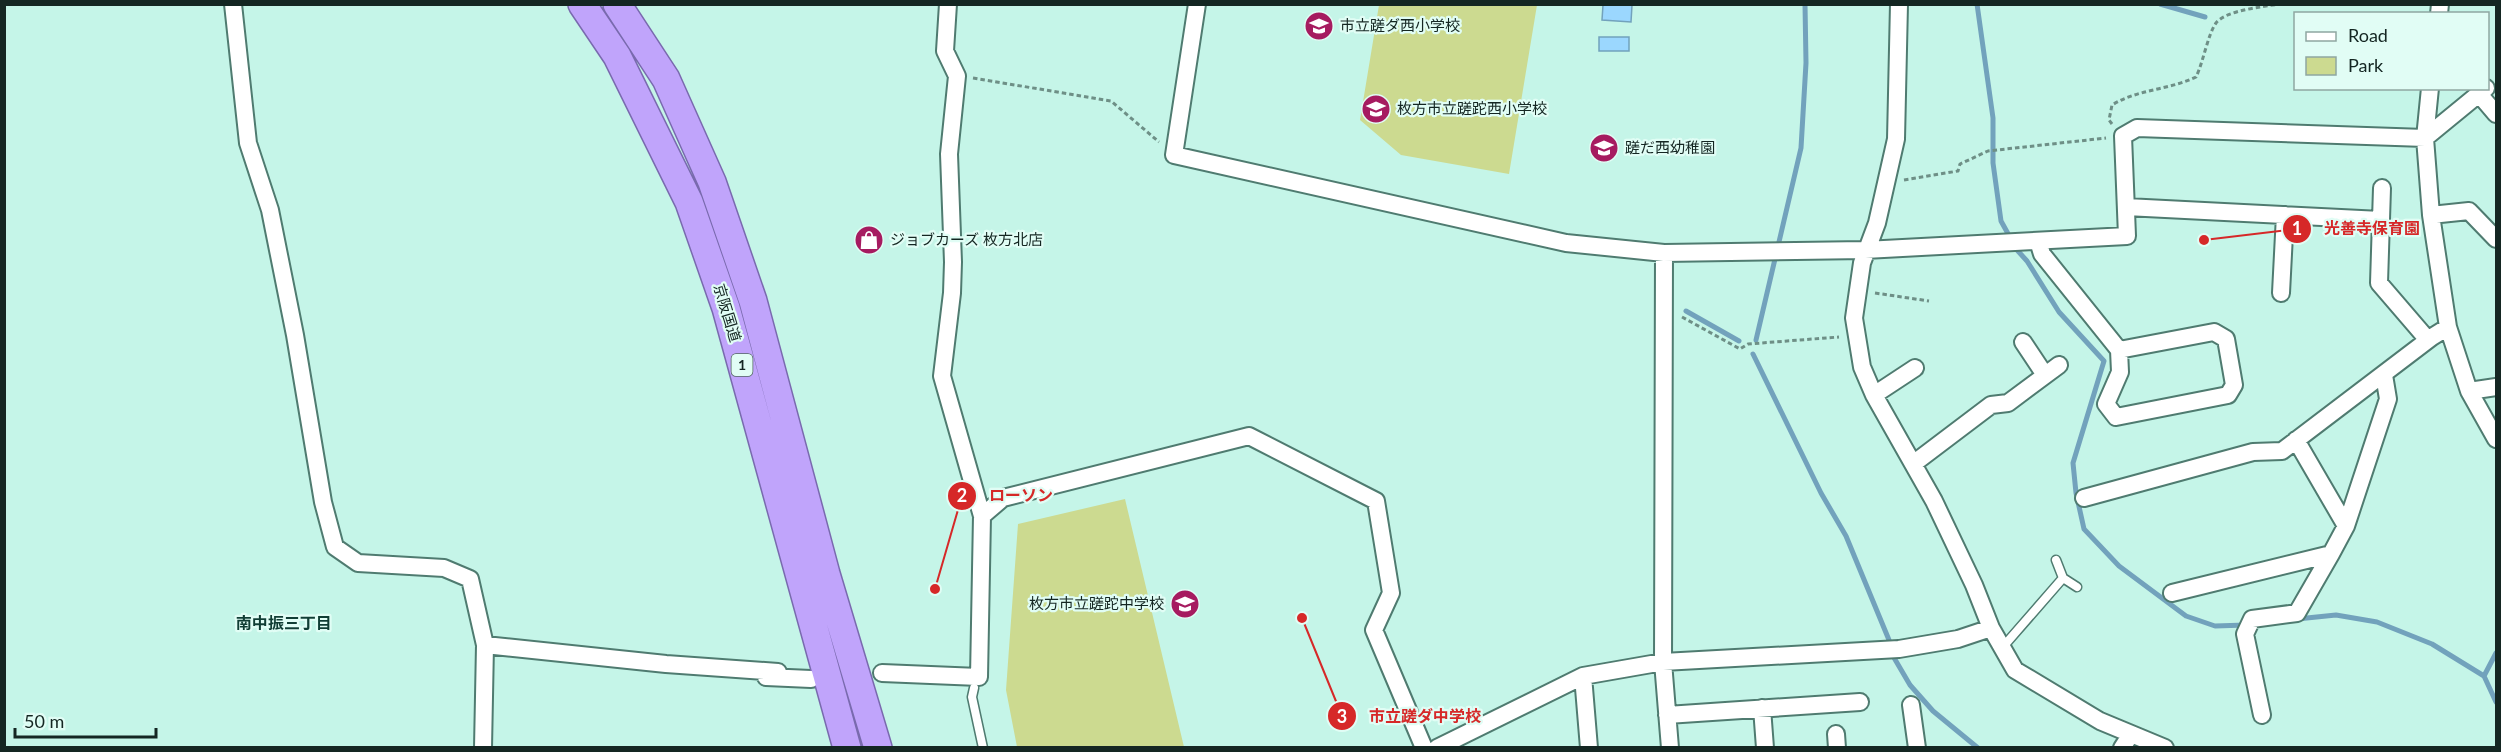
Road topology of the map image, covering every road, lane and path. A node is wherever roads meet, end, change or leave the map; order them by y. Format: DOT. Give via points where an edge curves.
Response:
graph roads {
  1 [pos="233,4"];
  2 [pos="582,4"];
  3 [pos="617,4"];
  4 [pos="948,4"];
  5 [pos="1197,4"];
  6 [pos="1899,4"];
  7 [pos="2279,4"];
  8 [pos="957,76"];
  9 [pos="2430,90"];
  10 [pos="2484,90"];
  11 [pos="2496,114"];
  12 [pos="2123,136"];
  13 [pos="2425,138"];
  14 [pos="1174,155"];
  15 [pos="1887,182"];
  16 [pos="2382,188"];
  17 [pos="2126,207"];
  18 [pos="2285,215"];
  19 [pos="2430,215"];
  20 [pos="2381,220"];
  21 [pos="2496,239"];
  22 [pos="2038,241"];
  23 [pos="1865,250"];
  24 [pos="1664,253"];
  25 [pos="1858,290"];
  26 [pos="2282,293"];
  27 [pos="1929,300"];
  28 [pos="1664,309"];
  29 [pos="2448,327"];
  30 [pos="1856,336"];
  31 [pos="2428,340"];
  32 [pos="2023,342"];
  33 [pos="2119,350"];
  34 [pos="1915,368"];
  35 [pos="2384,375"];
  36 [pos="2496,387"];
  37 [pos="2469,391"];
  38 [pos="1874,395"];
  39 [pos="2496,439"];
  40 [pos="2296,440"];
  41 [pos="1913,464"];
  42 [pos="2084,498"];
  43 [pos="982,516"];
  44 [pos="2346,526"];
  45 [pos="2331,554"];
  46 [pos="2056,560"];
  47 [pos="2063,578"];
  48 [pos="802,583"];
  49 [pos="2077,587"];
  50 [pos="2172,594"];
  51 [pos="1991,628"];
  52 [pos="485,645"];
  53 [pos="2002,648"];
  54 [pos="1663,662"];
  55 [pos="666,664"];
  56 [pos="778,672"];
  57 [pos="1583,676"];
  58 [pos="871,677"];
  59 [pos="811,679"];
  60 [pos="977,683"];
  61 [pos="1860,702"];
  62 [pos="1911,705"];
  63 [pos="1762,708"];
  64 [pos="1667,715"];
  65 [pos="2262,715"];
  66 [pos="2127,740"];
  67 [pos="483,747"];
  68 [pos="827,747"];
  69 [pos="847,747"];
  70 [pos="878,747"];
  71 [pos="983,747"];
  72 [pos="1424,747"];
  73 [pos="1437,747"];
  74 [pos="1589,747"];
  75 [pos="1670,747"];
  76 [pos="1765,747"];
  77 [pos="1917,747"];
  78 [pos="2165,747"];
  1 -- 52 [label="street" via="248,143 270,210 323,502 335,548 358,562 444,568 471,579"];
  2 -- 48 [label="highway, 京阪国道 / 1" via="617,56 689,202 726,308"];
  3 -- 58 [label="highway, 京阪国道 / 1" via="666,78 712,182 753,302 826,574"];
  4 -- 8 [label="street" via="945,51"];
  5 -- 14 [label="street"];
  6 -- 15 [label="street" via="1896,138"];
  7 -- 12 [label="path" via="2223,17 2216,24 2196,77 2127,96 2112,105 2109,120"];
  8 -- 14 [label="path" via="1112,101"];
  8 -- 43 [label="street" via="949,154 952,293 942,376"];
  9 -- 13 [label="street"];
  10 -- 11 [label="street"];
  10 -- 13 [label="street"];
  12 -- 13 [label="street" via="2137,128"];
  12 -- 15 [label="path" via="1988,151 1960,164 1958,171"];
  12 -- 17 [label="street"];
  13 -- 19 [label="street"];
  14 -- 24 [label="street" via="1566,243"];
  15 -- 23 [label="street"];
  16 -- 20 [label="street"];
  17 -- 18 [label="street"];
  17 -- 22 [label="street" via="2127,236"];
  18 -- 20 [label="street"];
  18 -- 26 [label="street"];
  19 -- 21 [label="street" via="2469,211"];
  19 -- 29 [label="street"];
  20 -- 31 [label="street" via="2379,284"];
  22 -- 23 [label="street"];
  22 -- 33 [label="street" via="2042,254"];
  23 -- 24 [label="street"];
  23 -- 25 [label="street"];
  24 -- 28 [label="street"];
  25 -- 27 [label="path"];
  25 -- 30 [label="street"];
  28 -- 30 [label="path" via="1740,349 1748,344"];
  28 -- 54 [label="street"];
  29 -- 31 [label="street"];
  29 -- 37 [label="street"];
  30 -- 38 [label="street" via="1862,367"];
  31 -- 35 [label="street"];
  32 -- 41 [label="street" via="2052,370 2008,403 1991,405"];
  33 -- 33 [label="street" via="2214,332 2226,339 2234,385 2228,396 2116,417 2106,404 2120,372"];
  34 -- 38 [label="street"];
  35 -- 40 [label="street"];
  35 -- 44 [label="street" via="2388,399"];
  36 -- 37 [label="street"];
  37 -- 39 [label="street"];
  38 -- 41 [label="street"];
  40 -- 42 [label="street" via="2282,451 2253,452"];
  40 -- 44 [label="street"];
  41 -- 51 [label="street" via="1974,585"];
  43 -- 60 [label="street"];
  43 -- 72 [label="street" via="1002,498 1249,436 1376,501 1391,593 1374,630"];
  44 -- 45 [label="street"];
  45 -- 50 [label="street"];
  45 -- 65 [label="street" via="2297,613 2252,619 2245,633"];
  46 -- 47 [label="lane"];
  47 -- 49 [label="lane"];
  47 -- 53 [label="lane"];
  48 -- 59 [label="highway"];
  48 -- 69 [label="highway, 京阪国道 / 1"];
  51 -- 53 [label="street"];
  51 -- 54 [label="street" via="1958,639 1899,649"];
  52 -- 55 [label="street"];
  52 -- 67 [label="street"];
  53 -- 66 [label="street" via="2015,670"];
  54 -- 57 [label="street"];
  54 -- 64 [label="street"];
  55 -- 56 [label="street"];
  55 -- 59 [label="street" via="681,673"];
  57 -- 73 [label="street"];
  57 -- 74 [label="street"];
  58 -- 60 [label="street"];
  58 -- 60 [label="street"];
  58 -- 70 [label="highway, 京阪国道 / 1"];
  59 -- 68 [label="highway"];
  60 -- 71 [label="lane" via="972,697"];
  61 -- 63 [label="street"];
  62 -- 77 [label="street"];
  63 -- 64 [label="street"];
  63 -- 76 [label="street"];
  64 -- 75 [label="street"];
  66 -- 78 [label="street"];
}
